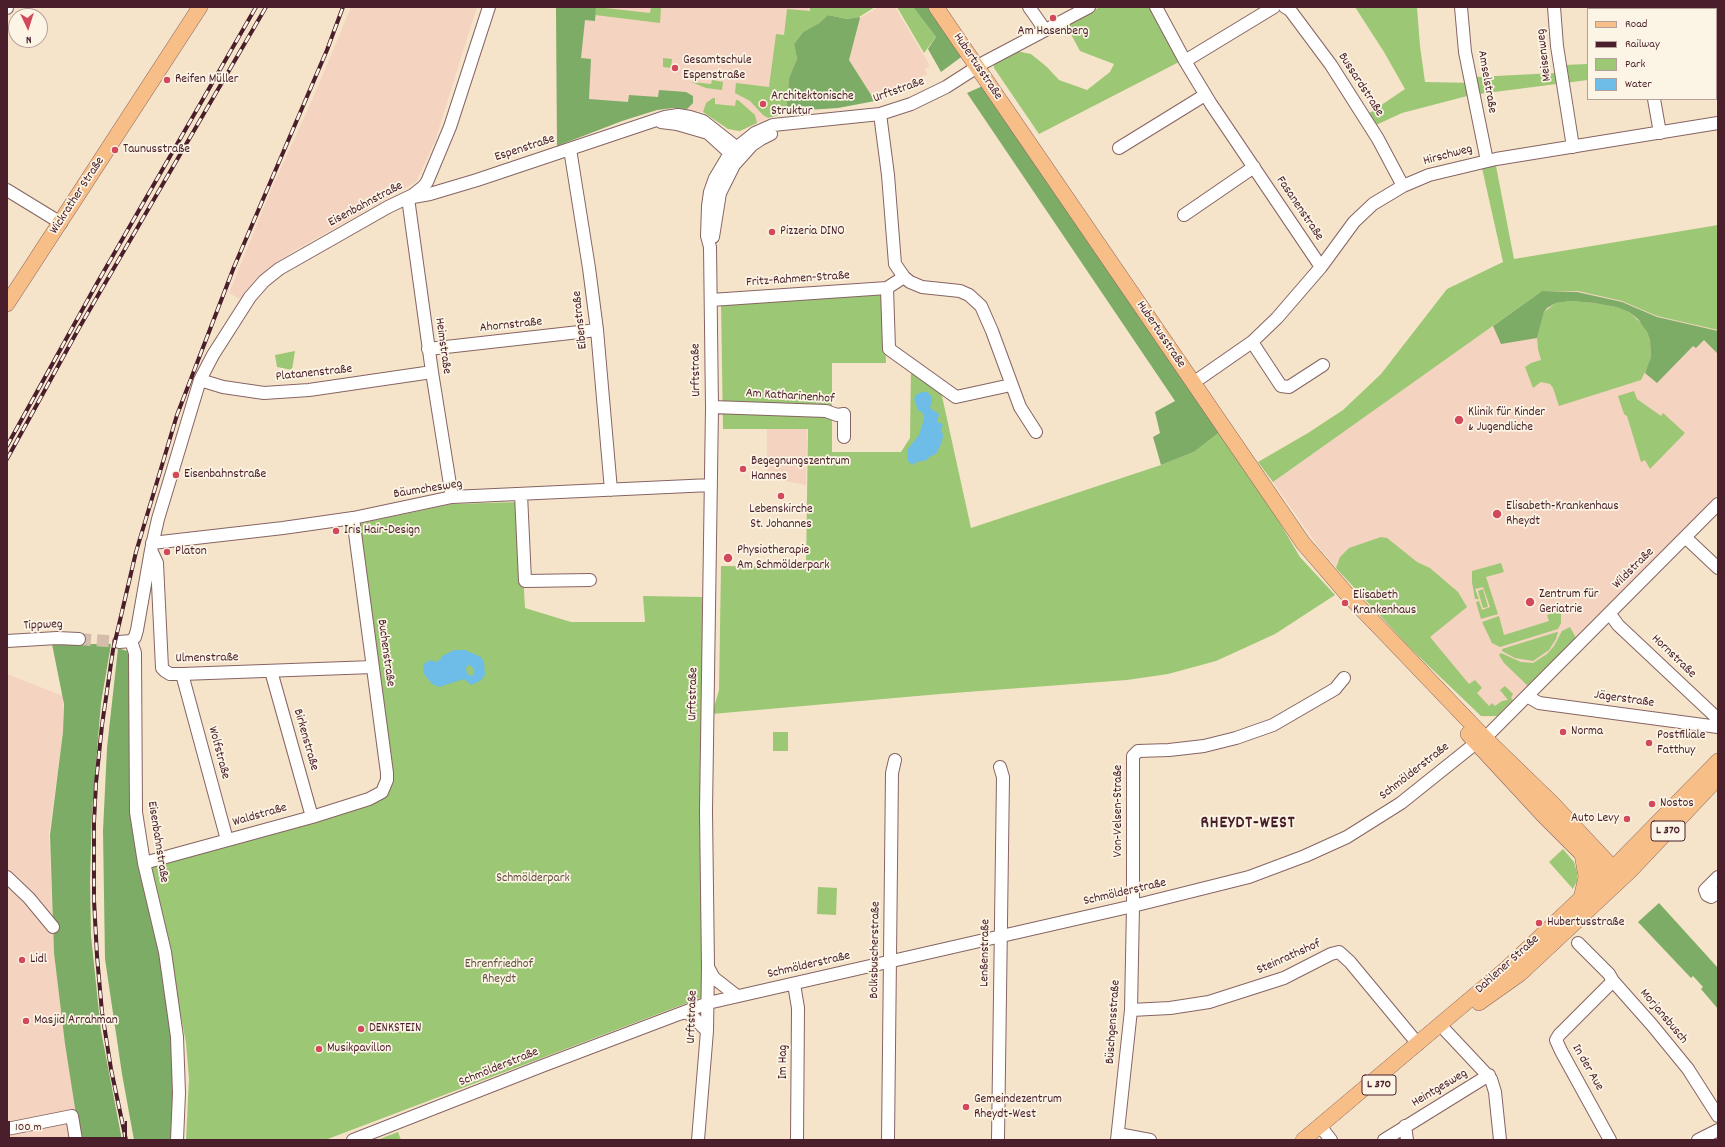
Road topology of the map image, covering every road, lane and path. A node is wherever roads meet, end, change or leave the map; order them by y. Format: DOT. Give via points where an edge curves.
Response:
graph roads {
  1 [pos="200,7"];
  2 [pos="490,7"];
  3 [pos="936,7"];
  4 [pos="1029,7"];
  5 [pos="1089,7"];
  6 [pos="1156,7"];
  7 [pos="1274,7"];
  8 [pos="1285,7"];
  9 [pos="1461,7"];
  10 [pos="1554,7"];
  11 [pos="1045,30"];
  12 [pos="1184,61"];
  13 [pos="977,68"];
  14 [pos="1205,95"];
  15 [pos="1654,100"];
  16 [pos="880,114"];
  17 [pos="1718,123"];
  18 [pos="1660,133"];
  19 [pos="1573,147"];
  20 [pos="1119,148"];
  21 [pos="570,149"];
  22 [pos="735,152"];
  23 [pos="1487,161"];
  24 [pos="1254,167"];
  25 [pos="1403,186"];
  26 [pos="7,190"];
  27 [pos="408,198"];
  28 [pos="1184,215"];
  29 [pos="60,223"];
  30 [pos="1321,266"];
  31 [pos="904,277"];
  32 [pos="887,288"];
  33 [pos="711,300"];
  34 [pos="7,304"];
  35 [pos="596,330"];
  36 [pos="1252,342"];
  37 [pos="428,349"];
  38 [pos="1323,365"];
  39 [pos="432,372"];
  40 [pos="200,380"];
  41 [pos="1193,383"];
  42 [pos="1011,384"];
  43 [pos="712,407"];
  44 [pos="1036,432"];
  45 [pos="844,437"];
  46 [pos="711,484"];
  47 [pos="611,490"];
  48 [pos="522,494"];
  49 [pos="452,498"];
  50 [pos="1718,504"];
  51 [pos="353,518"];
  52 [pos="1685,537"];
  53 [pos="151,546"];
  54 [pos="1718,568"];
  55 [pos="590,580"];
  56 [pos="1610,614"];
  57 [pos="79,639"];
  58 [pos="7,641"];
  59 [pos="373,667"];
  60 [pos="271,671"];
  61 [pos="182,674"];
  62 [pos="1344,678"];
  63 [pos="1527,696"];
  64 [pos="1718,719"];
  65 [pos="1718,727"];
  66 [pos="1480,740"];
  67 [pos="895,760"];
  68 [pos="1718,761"];
  69 [pos="1000,767"];
  70 [pos="1718,778"];
  71 [pos="382,792"];
  72 [pos="312,817"];
  73 [pos="227,840"];
  74 [pos="1636,845"];
  75 [pos="1588,850"];
  76 [pos="144,863"];
  77 [pos="1609,872"];
  78 [pos="7,877"];
  79 [pos="1718,877"];
  80 [pos="1618,882"];
  81 [pos="1718,893"];
  82 [pos="1581,899"];
  83 [pos="1133,906"];
  84 [pos="53,927"];
  85 [pos="1000,936"];
  86 [pos="1578,943"];
  87 [pos="890,962"];
  88 [pos="708,967"];
  89 [pos="1613,981"];
  90 [pos="794,984"];
  91 [pos="738,996"];
  92 [pos="708,1003"];
  93 [pos="1131,1010"];
  94 [pos="678,1014"];
  95 [pos="1445,1030"];
  96 [pos="707,1031"];
  97 [pos="1418,1044"];
  98 [pos="1489,1075"];
  99 [pos="1718,1116"];
  100 [pos="1405,1126"];
  101 [pos="7,1129"];
  102 [pos="1718,1130"];
  103 [pos="1117,1137"];
  104 [pos="1323,1137"];
  105 [pos="76,1140"];
  106 [pos="177,1140"];
  107 [pos="354,1140"];
  108 [pos="698,1140"];
  109 [pos="797,1140"];
  110 [pos="888,1140"];
  111 [pos="998,1140"];
  112 [pos="1150,1140"];
  113 [pos="1303,1140"];
  114 [pos="1384,1140"];
  115 [pos="1407,1140"];
  116 [pos="1500,1140"];
  117 [pos="1610,1140"];
  118 [pos="1698,1140"];
  1 -- 29 [label="main road, Wickrather Straße"];
  2 -- 27 [label="street, Eisenbahnstraße" via="450,127 427,182"];
  3 -- 13 [label="main road, Hubertusstraße"];
  4 -- 11 [label="street"];
  5 -- 11 [label="street"];
  6 -- 12 [label="street, Fasanenstraße"];
  7 -- 12 [label="street"];
  8 -- 25 [label="street, Bussardstraße" via="1290,10 1331,65 1378,139"];
  9 -- 23 [label="street, Amselstraße" via="1466,52"];
  10 -- 19 [label="street, Meisenweg" via="1557,46"];
  11 -- 13 [label="street"];
  12 -- 14 [label="street, Fasanenstraße"];
  13 -- 16 [label="street, Urftstraße" via="924,98"];
  13 -- 41 [label="main road, Hubertusstraße"];
  14 -- 20 [label="street"];
  14 -- 24 [label="street, Fasanenstraße"];
  15 -- 18 [label="street"];
  16 -- 22 [label="street, Urftstraße" via="800,122"];
  16 -- 31 [label="street" via="895,264"];
  17 -- 18 [label="street, Hirschweg"];
  18 -- 19 [label="street, Hirschweg"];
  19 -- 23 [label="street, Hirschweg"];
  21 -- 22 [label="street, Espenstraße" via="650,121 678,115 707,124"];
  21 -- 27 [label="street, Espenstraße" via="470,182"];
  21 -- 35 [label="street, Eibenstraße"];
  22 -- 33 [label="street, Urftstraße" via="734,165 720,193 710,247"];
  23 -- 25 [label="street, Hirschweg" via="1429,175"];
  24 -- 28 [label="street"];
  24 -- 30 [label="street, Fasanenstraße"];
  25 -- 30 [label="street, Hirschweg" via="1373,204 1358,217"];
  26 -- 29 [label="street"];
  27 -- 37 [label="street, Heimstraße"];
  27 -- 40 [label="street, Eisenbahnstraße" via="279,269 264,281 237,316"];
  29 -- 34 [label="main road, Wickrather Straße"];
  30 -- 36 [label="street, Hirschweg" via="1277,318"];
  31 -- 32 [label="street, Fritz-Rahmen-Straße"];
  31 -- 42 [label="street" via="922,287 960,291 981,306"];
  32 -- 33 [label="street, Fritz-Rahmen-Straße"];
  32 -- 42 [label="street" via="889,350 956,397"];
  33 -- 43 [label="street, Urftstraße"];
  35 -- 37 [label="street, Ahornstraße"];
  35 -- 47 [label="street, Eibenstraße"];
  36 -- 38 [label="street" via="1281,386 1289,387"];
  36 -- 41 [label="street, Hirschweg"];
  37 -- 39 [label="street, Heimstraße"];
  39 -- 40 [label="street, Platanenstraße" via="308,390 264,393 224,387"];
  39 -- 49 [label="street, Heimstraße"];
  40 -- 53 [label="street, Eisenbahnstraße"];
  41 -- 66 [label="main road, Hubertusstraße" via="1302,542 1400,649 1435,697"];
  42 -- 44 [label="street" via="1020,407"];
  43 -- 45 [label="street, Am Katharinenhof" via="826,411 844,414"];
  43 -- 46 [label="street, Urftstraße"];
  46 -- 47 [label="street, Bäumchesweg"];
  46 -- 88 [label="street, Urftstraße" via="706,811"];
  47 -- 48 [label="street, Bäumchesweg"];
  48 -- 49 [label="street, Bäumchesweg"];
  48 -- 55 [label="street" via="525,581"];
  49 -- 51 [label="street, Bäumchesweg"];
  50 -- 52 [label="street, Wildstraße"];
  51 -- 53 [label="street, Bäumchesweg"];
  51 -- 59 [label="street, Buchenstraße"];
  52 -- 54 [label="street"];
  52 -- 56 [label="street, Wildstraße"];
  53 -- 61 [label="street, Ulmenstraße" via="157,563 162,668 170,674"];
  53 -- 76 [label="street, Eisenbahnstraße" via="137,630 135,637 125,642 134,653 136,812"];
  56 -- 63 [label="street, Wildstraße"];
  56 -- 64 [label="street, Hornstraße" via="1618,625"];
  57 -- 58 [label="street, Tippweg"];
  59 -- 60 [label="street, Ulmenstraße"];
  59 -- 71 [label="street, Buchenstraße" via="387,773"];
  60 -- 61 [label="street, Ulmenstraße"];
  60 -- 72 [label="street, Birkenstraße"];
  61 -- 73 [label="street, Wolfstraße"];
  62 -- 83 [label="street, Von-Velsen-Straße" via="1335,690 1273,725 1204,746 1138,751 1133,756"];
  63 -- 65 [label="street, Jägerstraße" via="1539,702"];
  63 -- 66 [label="street, Wildstraße"];
  66 -- 75 [label="main road, Hubertusstraße" via="1553,804"];
  66 -- 83 [label="street, Schmölderstraße" via="1401,803 1346,837 1249,877"];
  67 -- 87 [label="street, Bolksbuscherstraße" via="892,773"];
  68 -- 74 [label="main road, Dahlener Straße / L 370"];
  69 -- 85 [label="street, Lenßenstraße"];
  70 -- 80 [label="main road, Dahlener Straße / L 370"];
  71 -- 72 [label="street, Waldstraße" via="369,799"];
  72 -- 73 [label="street, Waldstraße"];
  73 -- 76 [label="street, Waldstraße"];
  74 -- 75 [label="main road" via="1615,852"];
  74 -- 77 [label="main road, Dahlener Straße / L 370"];
  75 -- 77 [label="main road, Hubertusstraße"];
  75 -- 82 [label="main road"];
  76 -- 106 [label="street, Eisenbahnstraße" via="164,952 177,1037"];
  77 -- 80 [label="main road, Hubertusstraße"];
  77 -- 82 [label="main road, Dahlener Straße / L 370"];
  78 -- 84 [label="street"];
  79 -- 81 [label="street" via="1706,889 1711,897"];
  80 -- 95 [label="main road, Dahlener Straße / L 370" via="1520,974"];
  82 -- 97 [label="main road, Dahlener Straße / L 370" via="1507,968"];
  83 -- 85 [label="street, Schmölderstraße"];
  83 -- 93 [label="street, Büschgensstraße"];
  85 -- 87 [label="street, Schmölderstraße"];
  85 -- 111 [label="street, Lenßenstraße"];
  86 -- 89 [label="street, Morjansbusch"];
  87 -- 90 [label="street, Schmölderstraße"];
  87 -- 110 [label="street, Bolksbuscherstraße"];
  88 -- 91 [label="street" via="714,978"];
  88 -- 92 [label="street, Urftstraße"];
  89 -- 99 [label="street, Morjansbusch" via="1688,1069"];
  89 -- 117 [label="street, In der Aue" via="1558,1035 1556,1040"];
  90 -- 91 [label="street, Schmölderstraße"];
  90 -- 109 [label="street, Im Hag" via="798,1008"];
  91 -- 92 [label="street, Schmölderstraße"];
  92 -- 94 [label="street, Schmölderstraße"];
  92 -- 96 [label="street, Urftstraße"];
  93 -- 97 [label="street, Steinrathshof" via="1170,1008 1215,1001 1284,978 1339,952"];
  93 -- 103 [label="street, Büschgensstraße"];
  94 -- 96 [label="street" via="686,1012"];
  94 -- 107 [label="street, Schmölderstraße"];
  95 -- 98 [label="street"];
  95 -- 104 [label="main road, Dahlener Straße / L 370"];
  96 -- 108 [label="street, Urftstraße"];
  97 -- 113 [label="main road, Dahlener Straße / L 370"];
  98 -- 100 [label="street, Heintgesweg"];
  98 -- 116 [label="street" via="1495,1092"];
  100 -- 114 [label="street, Heintgesweg"];
  100 -- 115 [label="street, Heintgesweg"];
  101 -- 105 [label="street" via="72,1116"];
  102 -- 118 [label="street"];
  103 -- 112 [label="street"];
}
